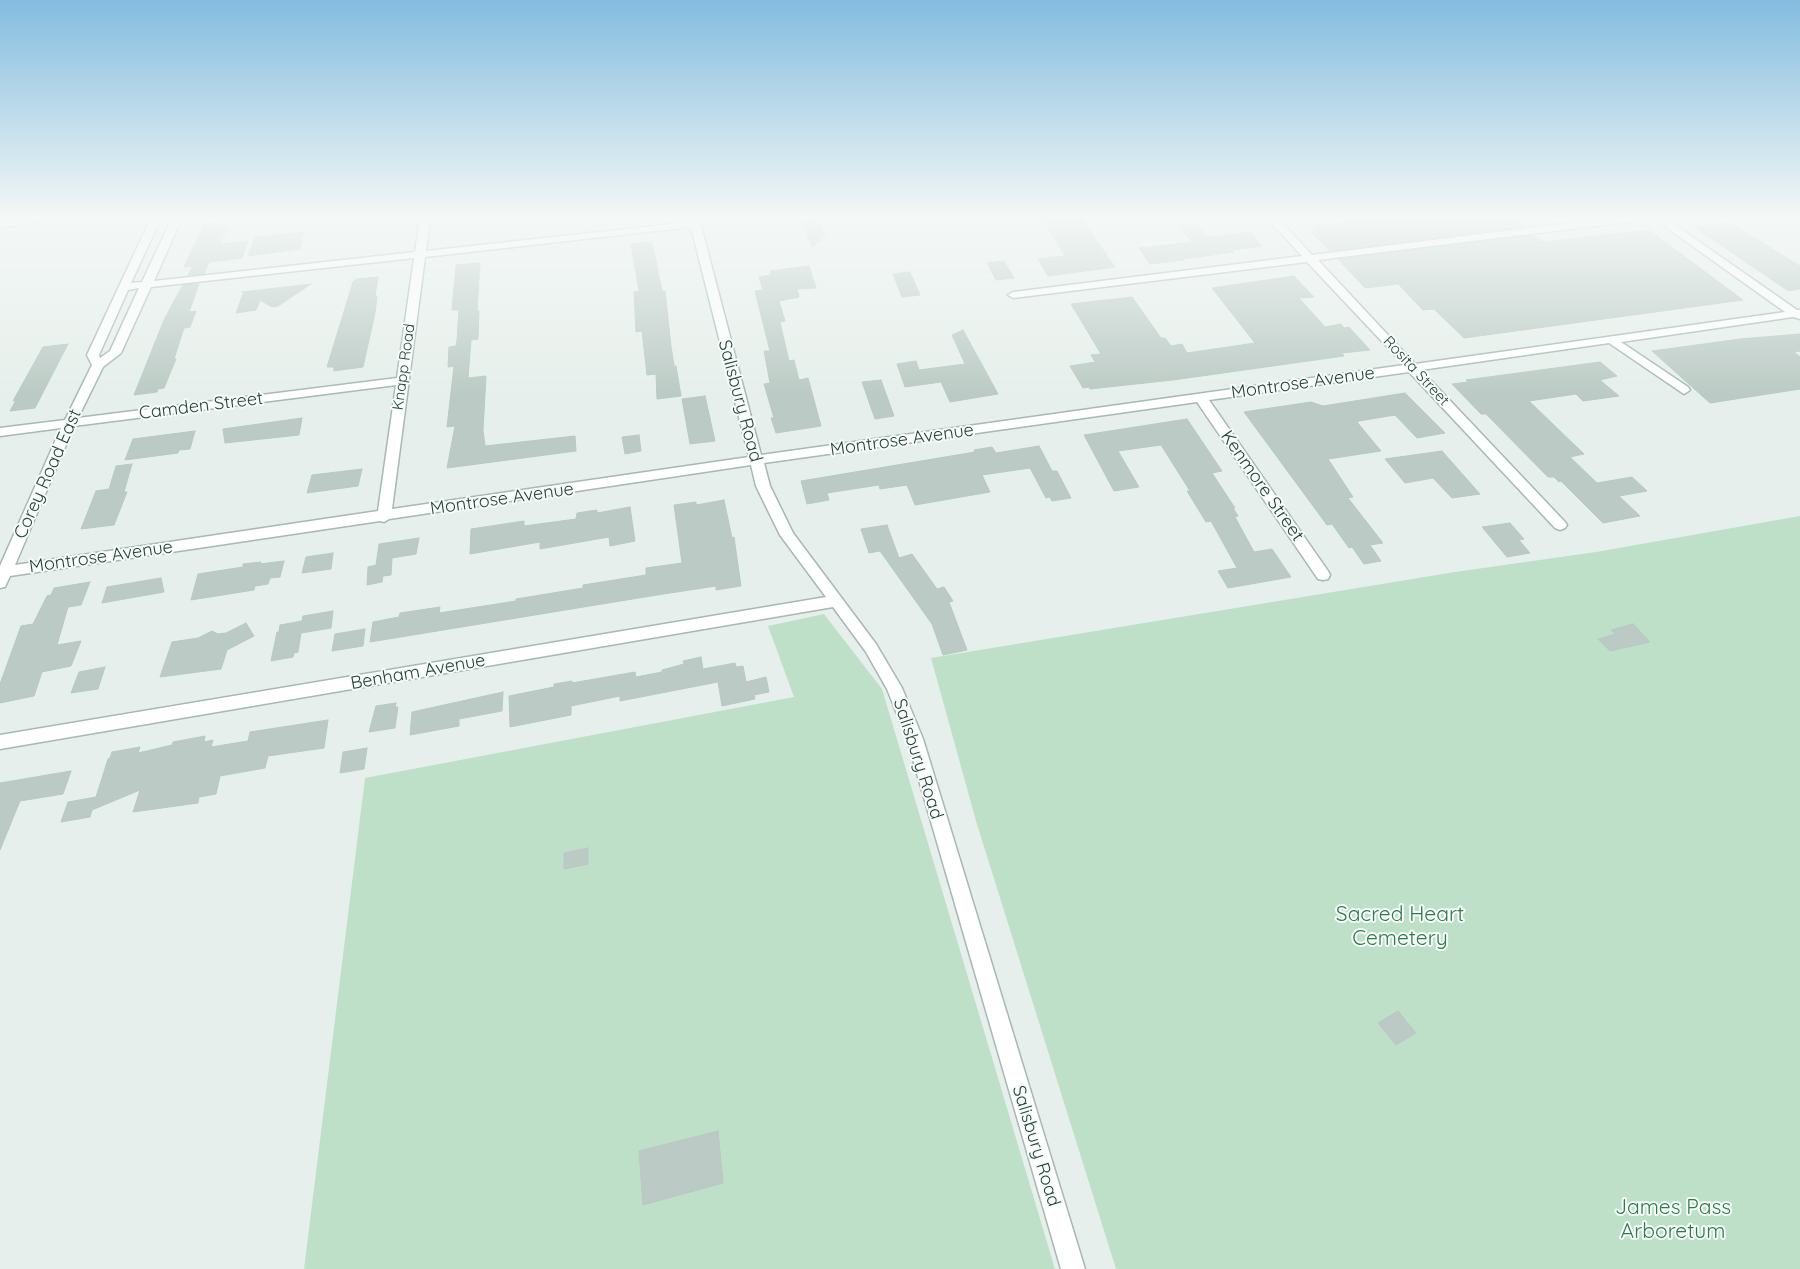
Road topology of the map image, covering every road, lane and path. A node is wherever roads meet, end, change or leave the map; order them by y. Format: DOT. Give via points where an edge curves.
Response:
graph roads {
  1 [pos="128,277"];
  2 [pos="150,277"];
  3 [pos="209,277"];
  4 [pos="417,277"];
  5 [pos="709,277"];
  6 [pos="1156,277"];
  7 [pos="1328,277"];
  8 [pos="1743,277"];
  9 [pos="147,284"];
  10 [pos="124,286"];
  11 [pos="1013,295"];
  12 [pos="1798,315"];
  13 [pos="1610,339"];
  14 [pos="98,365"];
  15 [pos="1412,367"];
  16 [pos="402,381"];
  17 [pos="1684,390"];
  18 [pos="1201,398"];
  19 [pos="69,423"];
  20 [pos="0,432"];
  21 [pos="756,461"];
  22 [pos="384,517"];
  23 [pos="1560,525"];
  24 [pos="1323,575"];
  25 [pos="3,577"];
  26 [pos="837,602"];
  27 [pos="0,742"];
  28 [pos="1073,1269"];
  1 -- 10 [label="street, Corey Road East"];
  2 -- 9 [label="street, Corey Road East"];
  3 -- 9 [label="street"];
  4 -- 16 [label="street, Knapp Road"];
  5 -- 21 [label="street, Salisbury Road"];
  6 -- 11 [label="street"];
  7 -- 15 [label="street, Rosita Street"];
  8 -- 12 [label="street"];
  9 -- 10 [label="street"];
  9 -- 14 [label="street, Corey Road East" via="115,353"];
  10 -- 14 [label="street, Corey Road East" via="93,355"];
  12 -- 13 [label="street, Montrose Avenue"];
  13 -- 15 [label="street, Montrose Avenue"];
  13 -- 17 [label="street"];
  14 -- 19 [label="street, Corey Road East"];
  15 -- 18 [label="street, Montrose Avenue"];
  15 -- 23 [label="street, Rosita Street"];
  16 -- 19 [label="street, Camden Street"];
  16 -- 22 [label="street, Knapp Road"];
  18 -- 21 [label="street, Montrose Avenue"];
  18 -- 24 [label="street, Kenmore Street"];
  19 -- 20 [label="street, Camden Street"];
  19 -- 25 [label="street, Corey Road East"];
  21 -- 22 [label="street, Montrose Avenue"];
  21 -- 26 [label="street, Salisbury Road" via="763,486 786,535"];
  22 -- 25 [label="street, Montrose Avenue"];
  26 -- 27 [label="street, Benham Avenue"];
  26 -- 28 [label="street, Salisbury Road" via="871,648 894,688 915,739"];
}
